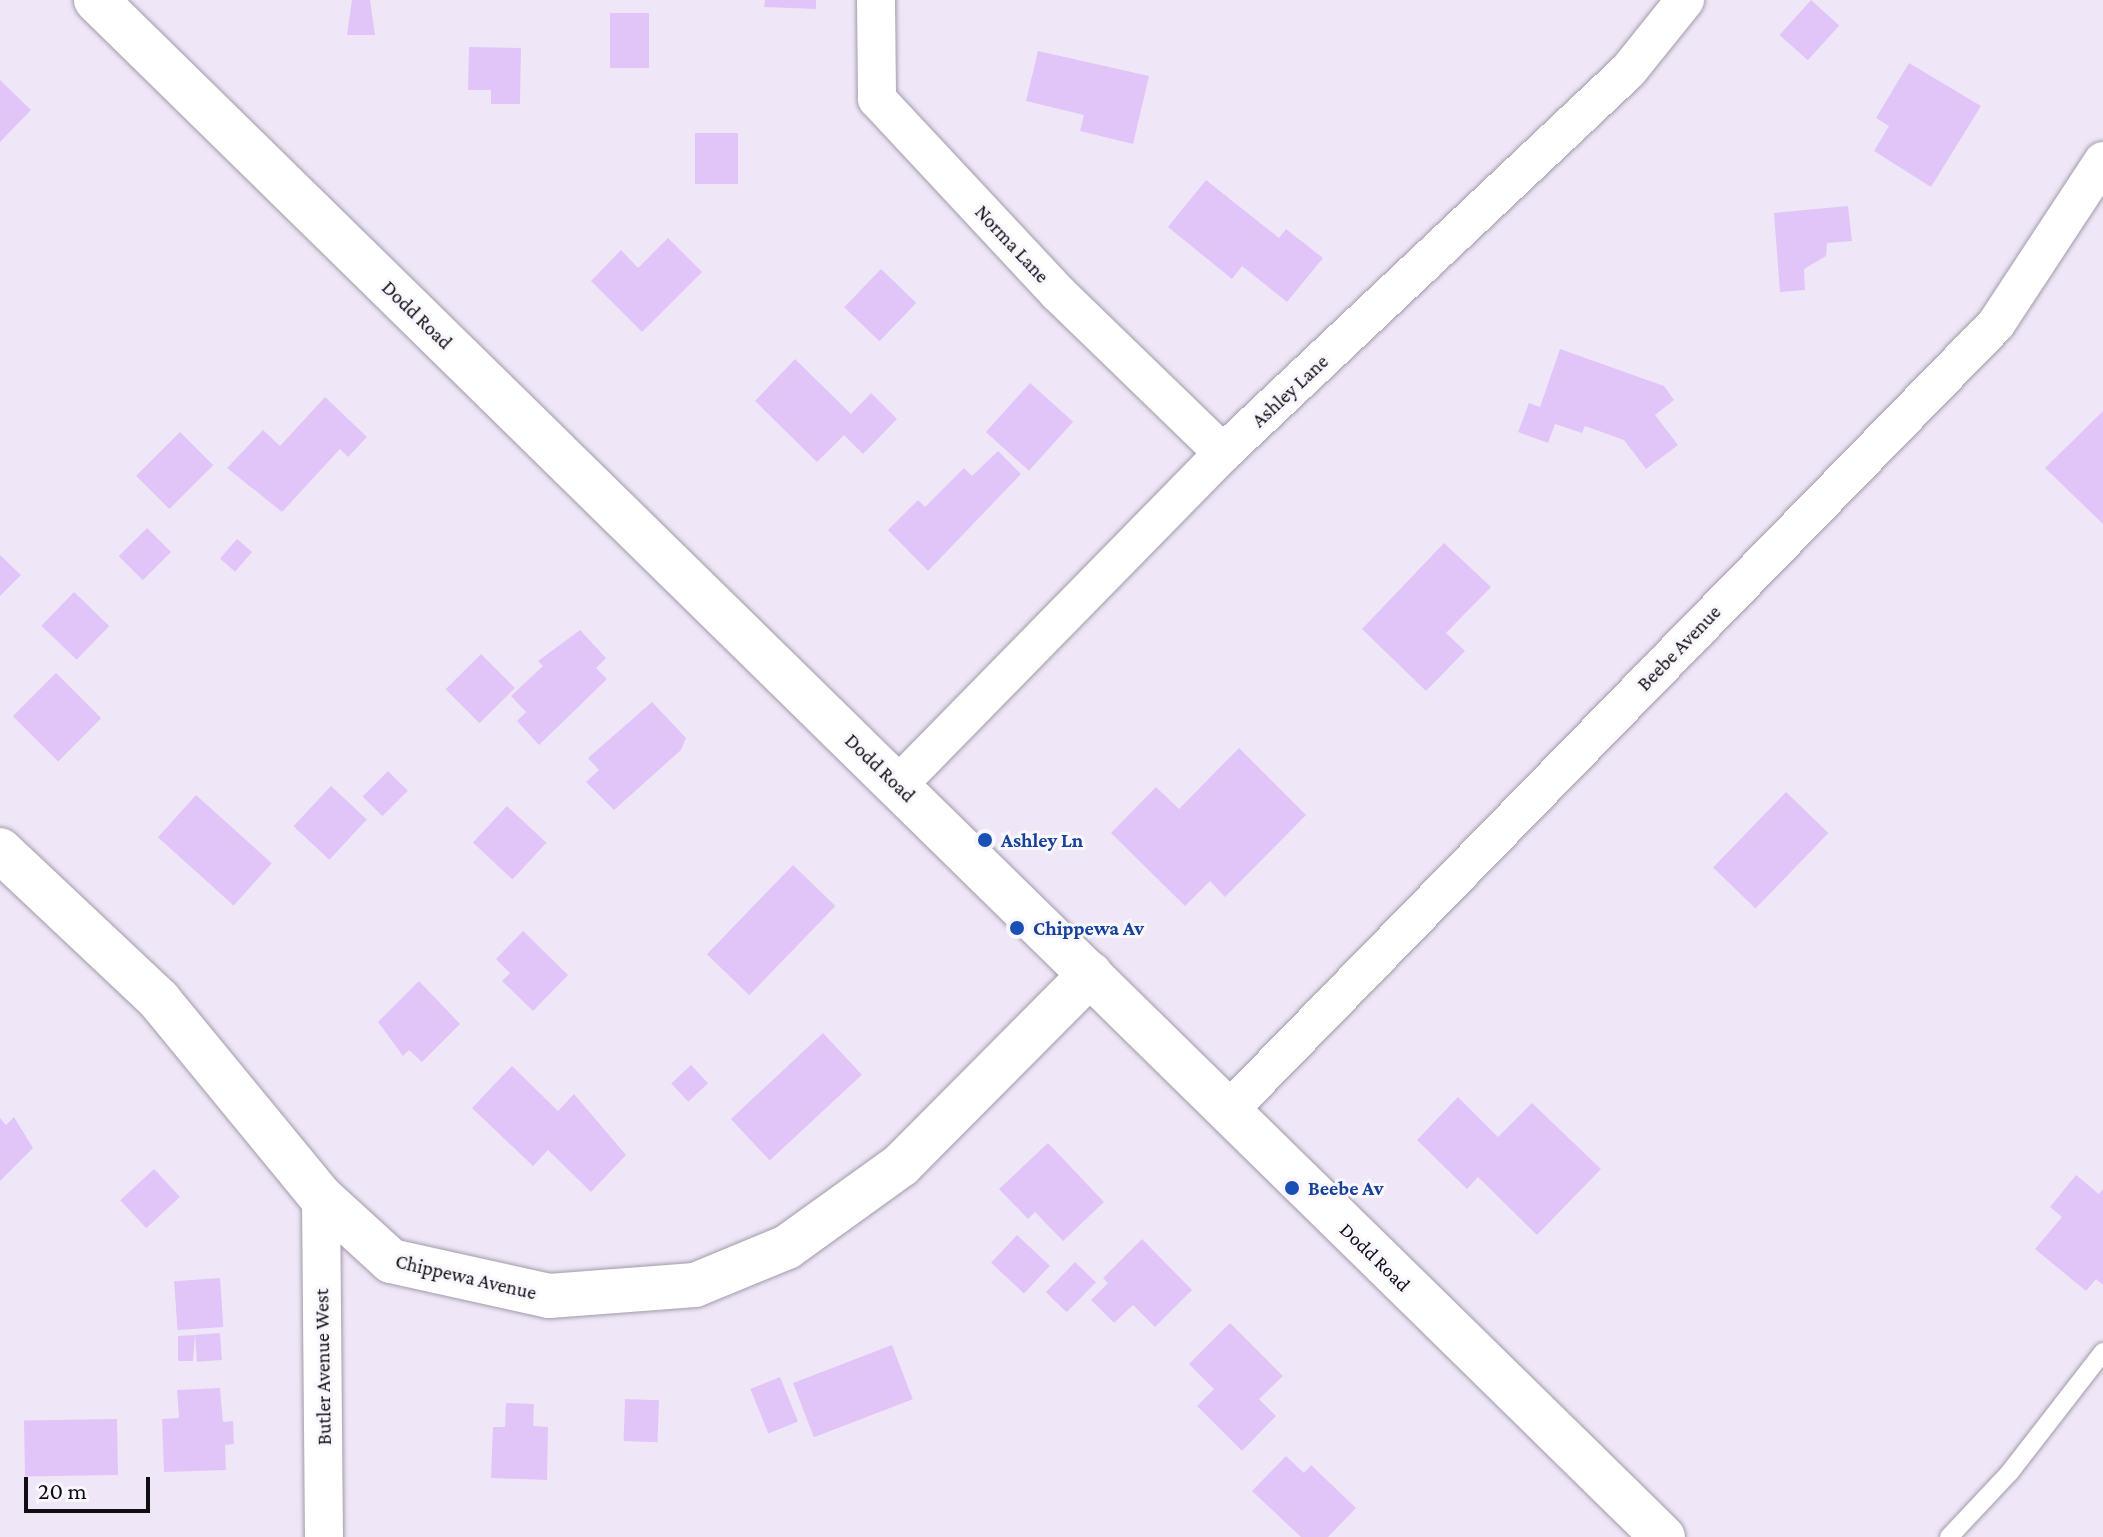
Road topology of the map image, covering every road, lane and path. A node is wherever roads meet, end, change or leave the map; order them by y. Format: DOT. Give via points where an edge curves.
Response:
graph roads {
  1 [pos="96,0"];
  2 [pos="876,0"];
  3 [pos="1685,0"];
  4 [pos="2103,161"];
  5 [pos="1223,453"];
  6 [pos="897,786"];
  7 [pos="0,850"];
  8 [pos="1091,974"];
  9 [pos="1227,1112"];
  10 [pos="321,1197"];
  11 [pos="2103,1352"];
  12 [pos="324,1537"];
  13 [pos="1663,1537"];
  14 [pos="1949,1537"];
  1 -- 6 [label="main road, Dodd Road"];
  2 -- 5 [label="street, Norma Lane" via="877,99 1058,293"];
  3 -- 5 [label="street, Ashley Lane" via="1605,93"];
  4 -- 9 [label="street, Beebe Avenue" via="1996,324"];
  5 -- 6 [label="street, Ashley Lane"];
  6 -- 8 [label="main road, Dodd Road"];
  7 -- 10 [label="main road, Chippewa Avenue" via="159,1000"];
  8 -- 9 [label="main road, Dodd Road"];
  8 -- 10 [label="main road, Chippewa Avenue" via="901,1165 787,1247 695,1285 549,1296 391,1261"];
  9 -- 13 [label="main road, Dodd Road"];
  10 -- 12 [label="street, Butler Avenue West"];
  11 -- 14 [label="lane" via="2010,1472"];
}
